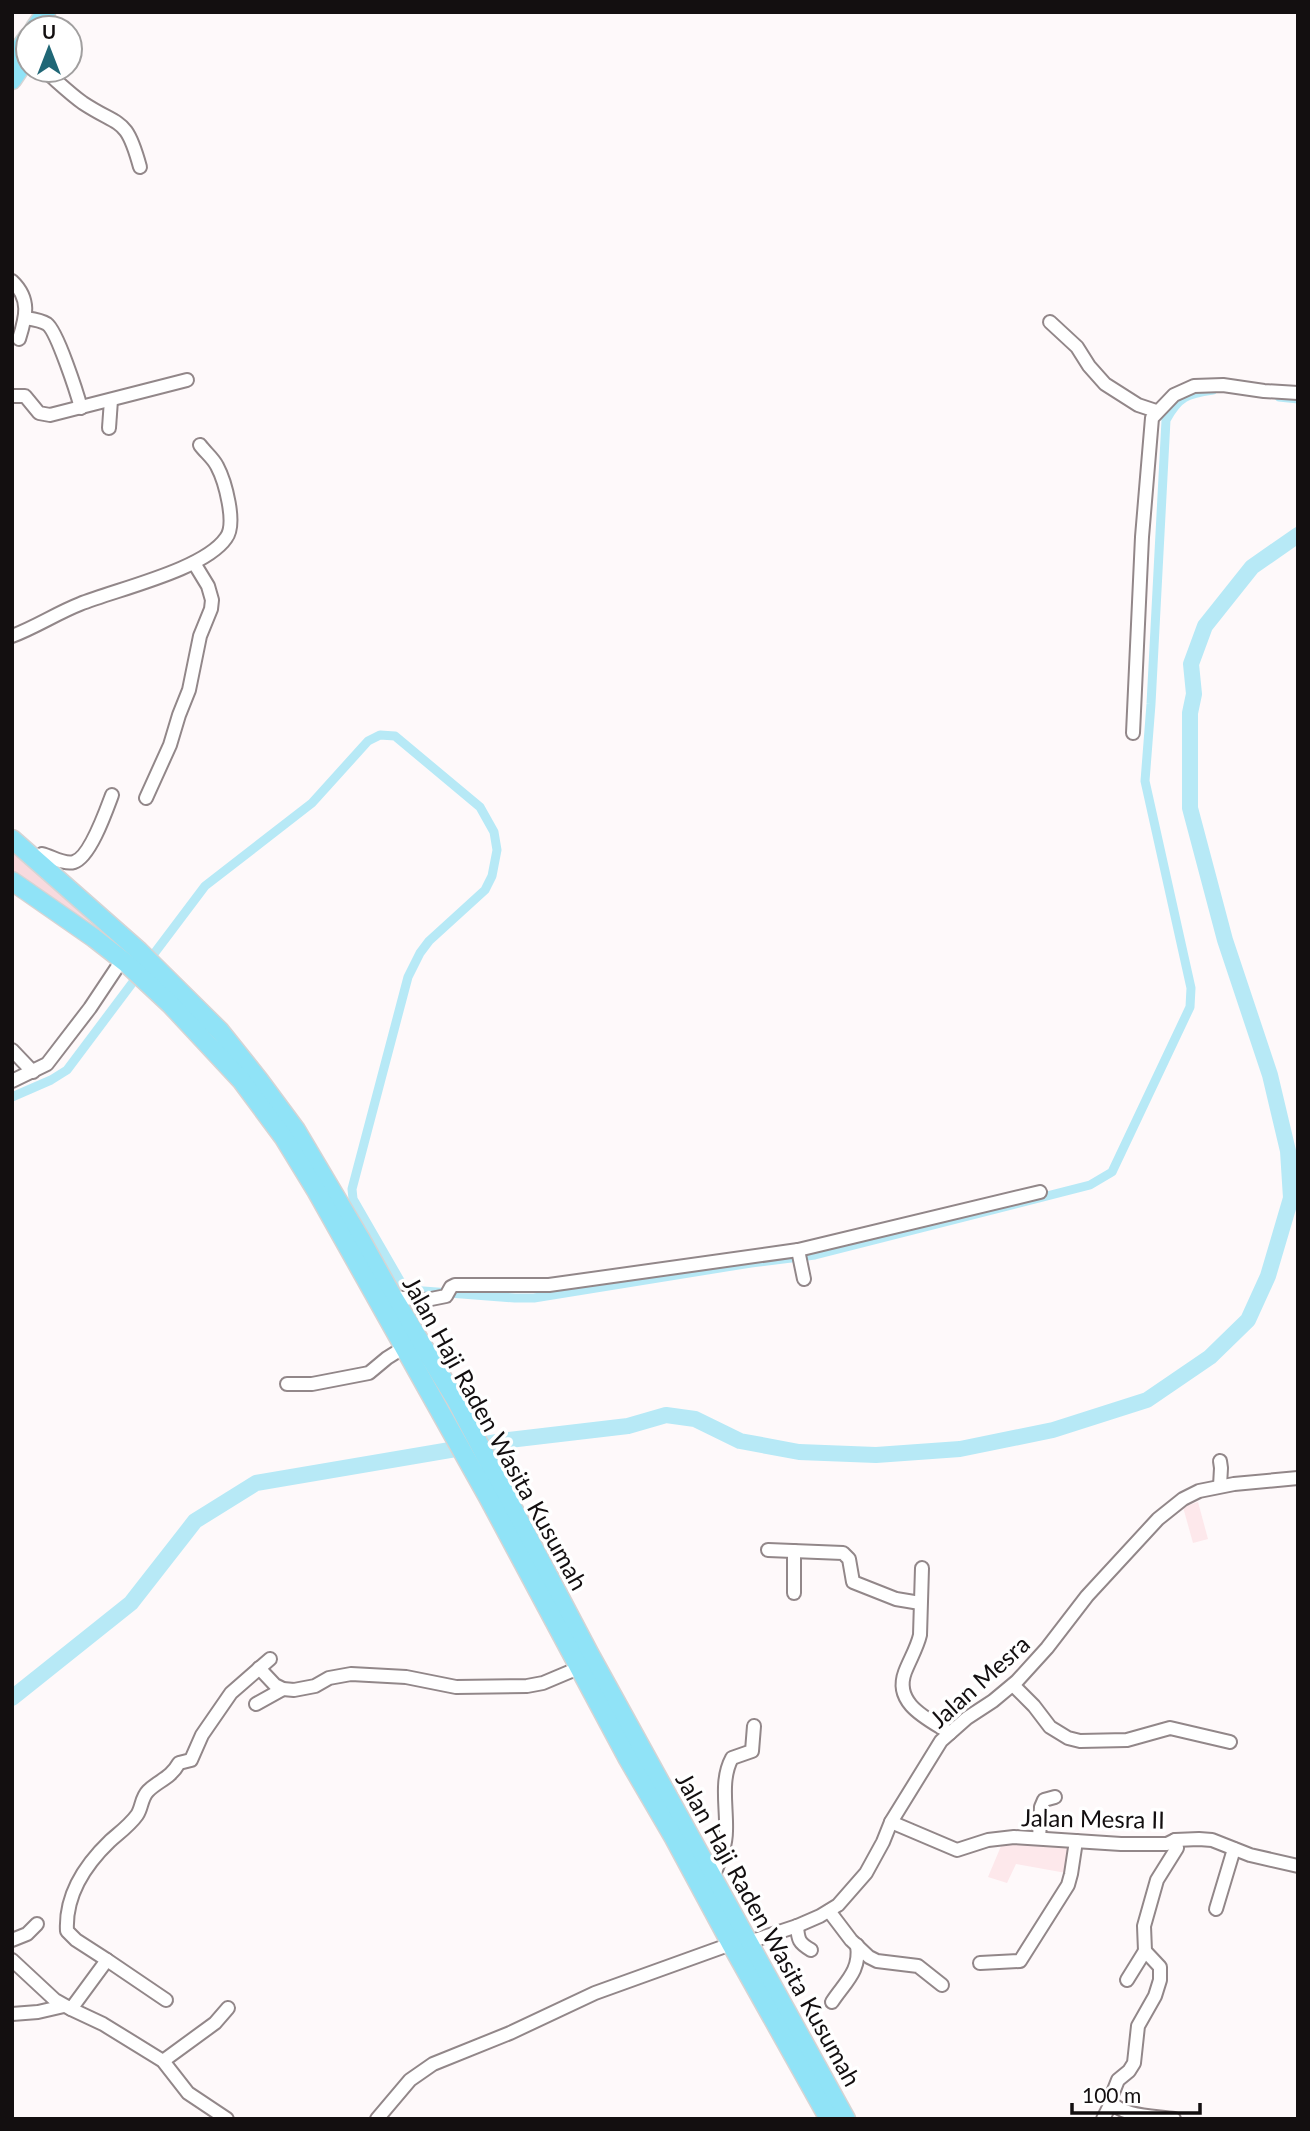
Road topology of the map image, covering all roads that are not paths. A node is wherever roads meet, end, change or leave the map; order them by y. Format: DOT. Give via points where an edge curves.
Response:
graph roads {
  1 [pos="61,84"];
  2 [pos="140,167"];
  3 [pos="12,281"];
  4 [pos="25,318"];
  5 [pos="1050,322"];
  6 [pos="19,339"];
  7 [pos="187,380"];
  8 [pos="1298,393"];
  9 [pos="12,397"];
  10 [pos="111,400"];
  11 [pos="81,408"];
  12 [pos="1156,411"];
  13 [pos="109,428"];
  14 [pos="200,445"];
  15 [pos="194,563"];
  16 [pos="12,636"];
  17 [pos="1133,733"];
  18 [pos="111,795"];
  19 [pos="146,799"];
  20 [pos="12,839"];
  21 [pos="34,859"];
  22 [pos="12,881"];
  23 [pos="124,962"];
  24 [pos="152,975"];
  25 [pos="12,1050"];
  26 [pos="33,1072"];
  27 [pos="12,1081"];
  28 [pos="290,1134"];
  29 [pos="1040,1192"];
  30 [pos="800,1256"];
  31 [pos="804,1279"];
  32 [pos="393,1297"];
  33 [pos="403,1348"];
  34 [pos="287,1384"];
  35 [pos="1220,1461"];
  36 [pos="1298,1478"];
  37 [pos="1220,1486"];
  38 [pos="496,1493"];
  39 [pos="768,1550"];
  40 [pos="794,1551"];
  41 [pos="922,1568"];
  42 [pos="794,1593"];
  43 [pos="920,1603"];
  44 [pos="270,1659"];
  45 [pos="580,1667"];
  46 [pos="259,1668"];
  47 [pos="1013,1685"];
  48 [pos="283,1689"];
  49 [pos="256,1704"];
  50 [pos="754,1726"];
  51 [pos="950,1733"];
  52 [pos="1230,1742"];
  53 [pos="1055,1797"];
  54 [pos="891,1822"];
  55 [pos="1038,1838"];
  56 [pos="1175,1840"];
  57 [pos="1076,1841"];
  58 [pos="1234,1849"];
  59 [pos="693,1859"];
  60 [pos="1298,1866"];
  61 [pos="712,1880"];
  62 [pos="1216,1909"];
  63 [pos="829,1911"];
  64 [pos="37,1924"];
  65 [pos="797,1926"];
  66 [pos="12,1940"];
  67 [pos="745,1942"];
  68 [pos="856,1945"];
  69 [pos="811,1950"];
  70 [pos="1145,1951"];
  71 [pos="12,1960"];
  72 [pos="107,1960"];
  73 [pos="980,1963"];
  74 [pos="1127,1980"];
  75 [pos="942,1985"];
  76 [pos="166,2000"];
  77 [pos="832,2002"];
  78 [pos="68,2008"];
  79 [pos="228,2008"];
  80 [pos="12,2014"];
  81 [pos="800,2052"];
  82 [pos="163,2061"];
  83 [pos="1111,2103"];
  84 [pos="228,2119"];
  85 [pos="377,2119"];
  86 [pos="829,2119"];
  87 [pos="846,2119"];
  88 [pos="1104,2119"];
  89 [pos="1174,2119"];
  1 -- 2 [label="street" via="124,127"];
  3 -- 4 [label="street" via="24,297"];
  4 -- 6 [label="street"];
  4 -- 11 [label="street" via="43,321 51,328"];
  5 -- 12 [label="street" via="1077,347 1105,384"];
  7 -- 10 [label="street"];
  8 -- 12 [label="street" via="1206,384 1174,395"];
  9 -- 11 [label="street" via="25,396 43,415"];
  10 -- 11 [label="street"];
  10 -- 13 [label="street"];
  12 -- 17 [label="street" via="1150,427 1142,537"];
  14 -- 15 [label="street" via="216,464 223,482 229,531 215,550"];
  15 -- 16 [label="street" via="81,603"];
  15 -- 19 [label="street" via="208,586 211,609 200,636 190,690"];
  18 -- 21 [label="street" via="92,842 79,859 66,863 42,854"];
  20 -- 21 [label="highway, Jalan Haji Raden Wasita Kusumah"];
  21 -- 24 [label="highway, Jalan Haji Raden Wasita Kusumah" via="139,951"];
  22 -- 23 [label="highway, Jalan Haji Raden Wasita Kusumah"];
  23 -- 24 [label="highway, Jalan Haji Raden Wasita Kusumah"];
  23 -- 26 [label="street" via="47,1064"];
  24 -- 28 [label="highway, Jalan Haji Raden Wasita Kusumah" via="186,1020"];
  25 -- 26 [label="street"];
  26 -- 27 [label="street"];
  28 -- 32 [label="highway, Jalan Haji Raden Wasita Kusumah" via="360,1238"];
  28 -- 33 [label="highway, Jalan Haji Raden Wasita Kusumah"];
  29 -- 30 [label="street"];
  30 -- 31 [label="street"];
  30 -- 32 [label="street" via="549,1285 467,1284 426,1300"];
  32 -- 38 [label="highway, Jalan Haji Raden Wasita Kusumah" via="456,1400"];
  33 -- 34 [label="street" via="369,1373"];
  33 -- 38 [label="highway, Jalan Haji Raden Wasita Kusumah"];
  35 -- 37 [label="street"];
  36 -- 37 [label="street, Jalan Mesra"];
  37 -- 47 [label="street, Jalan Mesra" via="1183,1499 1158,1519"];
  38 -- 45 [label="highway, Jalan Haji Raden Wasita Kusumah"];
  38 -- 59 [label="highway, Jalan Haji Raden Wasita Kusumah" via="589,1653"];
  39 -- 40 [label="street"];
  40 -- 42 [label="street"];
  40 -- 43 [label="street" via="843,1553 849,1559 853,1582"];
  41 -- 43 [label="street"];
  43 -- 51 [label="street" via="920,1635 904,1677 904,1694 913,1708"];
  44 -- 46 [label="street"];
  45 -- 48 [label="street" via="527,1686 456,1687 406,1677 351,1674 315,1686"];
  45 -- 59 [label="highway, Jalan Haji Raden Wasita Kusumah" via="628,1759"];
  46 -- 48 [label="street"];
  46 -- 72 [label="street" via="231,1693 191,1760 180,1763 148,1791 137,1816 107,1844 75,1887 67,1919 69,1934"];
  47 -- 51 [label="street, Jalan Mesra"];
  47 -- 52 [label="street" via="1050,1727 1068,1738 1126,1740 1170,1728"];
  48 -- 49 [label="street"];
  50 -- 61 [label="street" via="752,1751 730,1761 725,1783 726,1838"];
  51 -- 54 [label="street, Jalan Mesra"];
  53 -- 55 [label="street" via="1044,1800 1041,1807"];
  54 -- 55 [label="street, Jalan Mesra II" via="957,1850 999,1838"];
  54 -- 63 [label="street, Jalan Mesra" via="866,1872"];
  55 -- 57 [label="street, Jalan Mesra II"];
  56 -- 57 [label="street, Jalan Mesra II" via="1167,1844"];
  56 -- 58 [label="street, Jalan Mesra II" via="1212,1840"];
  56 -- 70 [label="street" via="1177,1848 1159,1876 1146,1915"];
  57 -- 73 [label="street" via="1068,1885 1020,1961"];
  58 -- 60 [label="street, Jalan Mesra II"];
  58 -- 62 [label="street"];
  59 -- 61 [label="highway, Jalan Haji Raden Wasita Kusumah"];
  59 -- 67 [label="highway, Jalan Haji Raden Wasita Kusumah"];
  61 -- 67 [label="highway, Jalan Haji Raden Wasita Kusumah"];
  63 -- 65 [label="street, Jalan Mesra"];
  63 -- 68 [label="street"];
  64 -- 66 [label="street"];
  65 -- 67 [label="street, Jalan Mesra"];
  65 -- 69 [label="street" via="797,1938"];
  67 -- 81 [label="highway, Jalan Haji Raden Wasita Kusumah"];
  67 -- 85 [label="street, Jalan Mesra" via="595,1993 433,2064 410,2080"];
  68 -- 75 [label="street" via="877,1961 918,1966"];
  68 -- 77 [label="street" via="859,1956 854,1970"];
  70 -- 74 [label="street"];
  70 -- 83 [label="street" via="1159,1965 1158,1987 1138,2026 1134,2063 1118,2080"];
  71 -- 78 [label="street"];
  72 -- 76 [label="street"];
  72 -- 78 [label="street"];
  78 -- 80 [label="street"];
  78 -- 82 [label="street"];
  79 -- 82 [label="street"];
  81 -- 86 [label="highway, Jalan Haji Raden Wasita Kusumah"];
  81 -- 87 [label="highway, Jalan Haji Raden Wasita Kusumah"];
  82 -- 84 [label="street" via="188,2093"];
  83 -- 88 [label="street"];
  83 -- 89 [label="street" via="1125,2111"];
}
